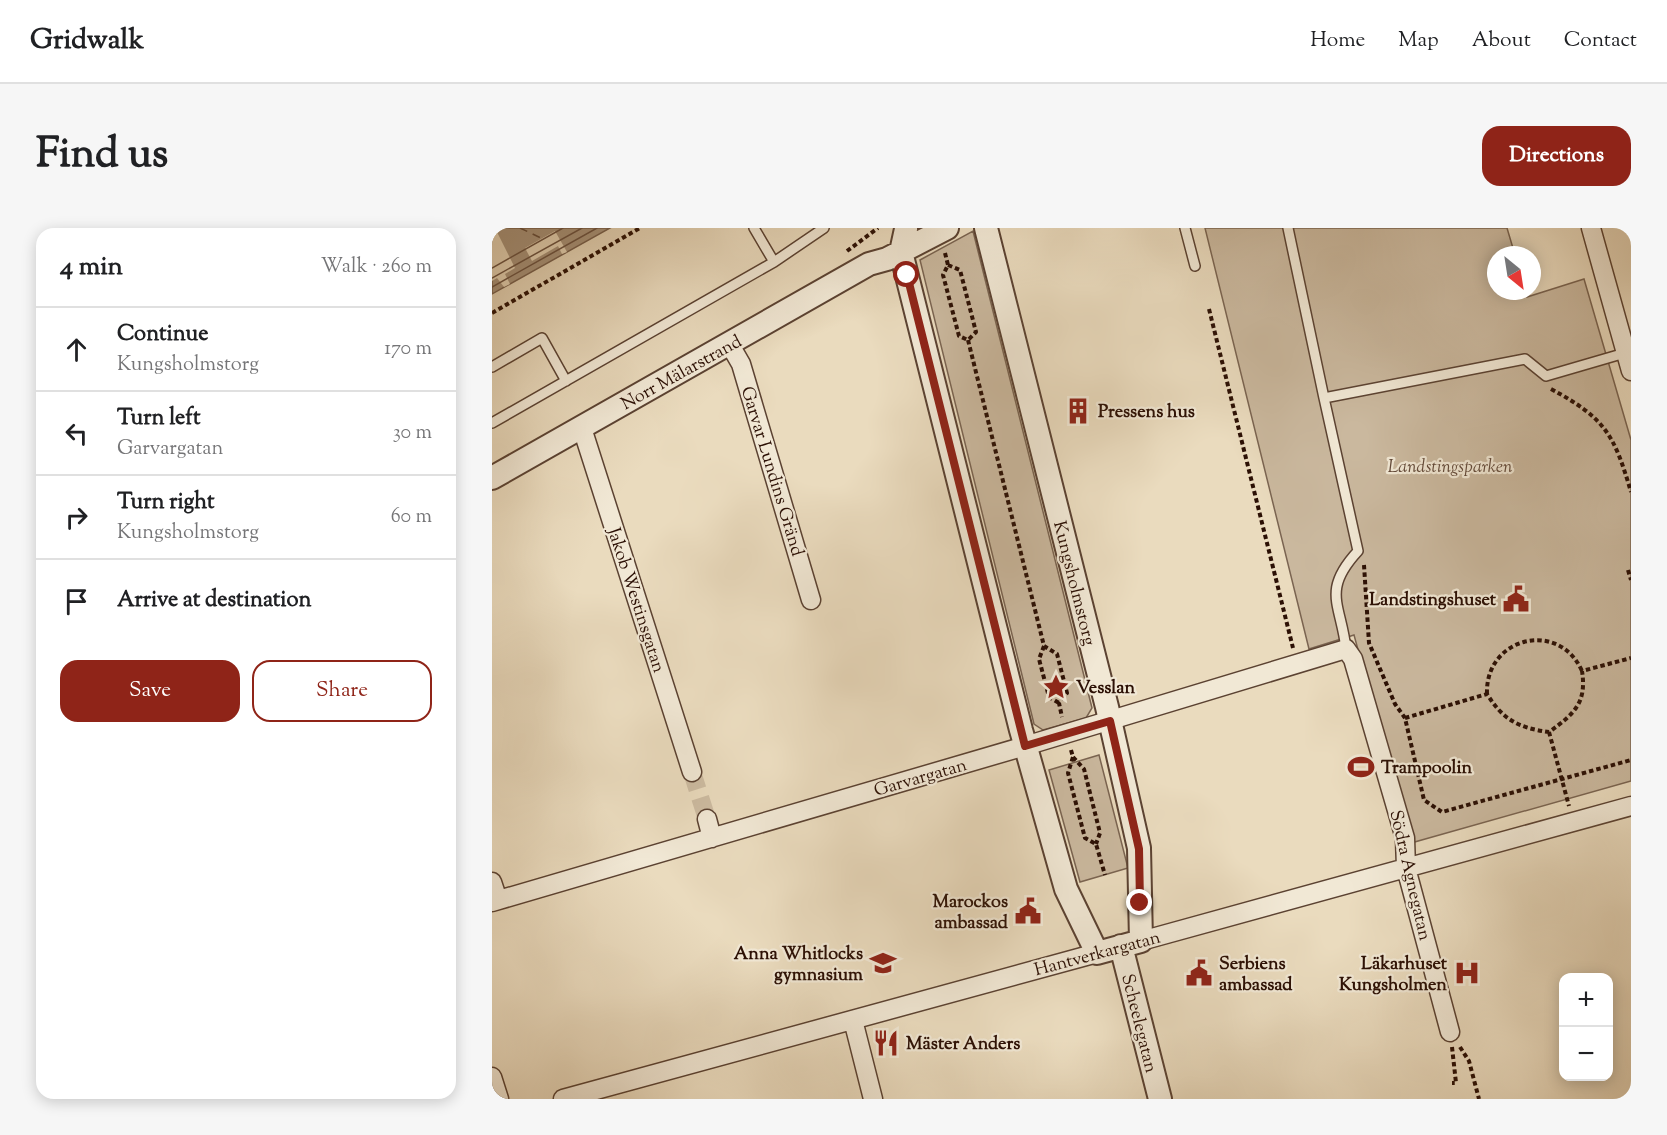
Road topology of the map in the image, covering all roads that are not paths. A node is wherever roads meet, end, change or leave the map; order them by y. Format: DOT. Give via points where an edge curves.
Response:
graph roads {
  1 [pos="754,228"];
  2 [pos="824,228"];
  3 [pos="946,228"];
  4 [pos="986,228"];
  5 [pos="1185,228"];
  6 [pos="1288,228"];
  7 [pos="1591,228"];
  8 [pos="907,229"];
  9 [pos="901,252"];
  10 [pos="774,262"];
  11 [pos="869,264"];
  12 [pos="1195,266"];
  13 [pos="730,345"];
  14 [pos="1625,353"];
  15 [pos="492,367"];
  16 [pos="1631,371"];
  17 [pos="566,381"];
  18 [pos="1324,398"];
  19 [pos="492,423"];
  20 [pos="582,428"];
  21 [pos="492,478"];
  22 [pos="811,600"];
  23 [pos="1346,649"];
  24 [pos="1110,721"];
  25 [pos="1025,746"];
  26 [pos="692,772"];
  27 [pos="1631,806"];
  28 [pos="707,819"];
  29 [pos="712,838"];
  30 [pos="1406,868"];
  31 [pos="492,882"];
  32 [pos="495,901"];
  33 [pos="1131,944"];
  34 [pos="1097,953"];
  35 [pos="853,1020"];
  36 [pos="1450,1032"];
  37 [pos="492,1077"];
  38 [pos="499,1099"];
  39 [pos="563,1099"];
  40 [pos="873,1099"];
  41 [pos="1160,1099"];
  1 -- 10 [label="lane"];
  2 -- 10 [label="lane"];
  3 -- 9 [label="street, Norr Mälarstrand"];
  4 -- 24 [label="street, Kungsholmstorg"];
  5 -- 12 [label="lane"];
  6 -- 18 [label="lane"];
  7 -- 14 [label="street"];
  8 -- 9 [label="street, Norr Mälarstrand"];
  8 -- 11 [label="street, Norr Mälarstrand" via="881,248"];
  9 -- 11 [label="street, Norr Mälarstrand"];
  9 -- 25 [label="street"];
  10 -- 17 [label="lane"];
  11 -- 13 [label="street, Norr Mälarstrand"];
  13 -- 20 [label="street, Norr Mälarstrand"];
  13 -- 22 [label="street, Garvar Lundins Gränd" via="741,364"];
  14 -- 16 [label="street"];
  14 -- 18 [label="lane" via="1546,375 1524,359"];
  15 -- 17 [label="lane" via="542,338"];
  17 -- 19 [label="lane"];
  18 -- 23 [label="lane" via="1358,551 1343,567 1336,589 1336,609"];
  20 -- 21 [label="street, Norr Mälarstrand"];
  20 -- 26 [label="street, Jakob Westinsgatan"];
  23 -- 24 [label="street, Garvargatan"];
  23 -- 30 [label="street, Södra Agnegatan" via="1353,659 1405,838"];
  24 -- 25 [label="street, Garvargatan"];
  24 -- 33 [label="street, Kungsholmstorg" via="1139,849"];
  25 -- 29 [label="street, Garvargatan"];
  25 -- 34 [label="street" via="1066,889"];
  27 -- 30 [label="street, Hantverkargatan"];
  28 -- 29 [label="street"];
  29 -- 32 [label="street, Garvargatan"];
  30 -- 33 [label="street, Hantverkargatan"];
  30 -- 36 [label="street, Södra Agnegatan"];
  31 -- 32 [label="street"];
  33 -- 34 [label="street, Hantverkargatan"];
  33 -- 41 [label="street, Scheelegatan"];
  34 -- 35 [label="street, Hantverkargatan"];
  35 -- 39 [label="street, Hantverkargatan"];
  35 -- 40 [label="street"];
  37 -- 38 [label="street"];
}
